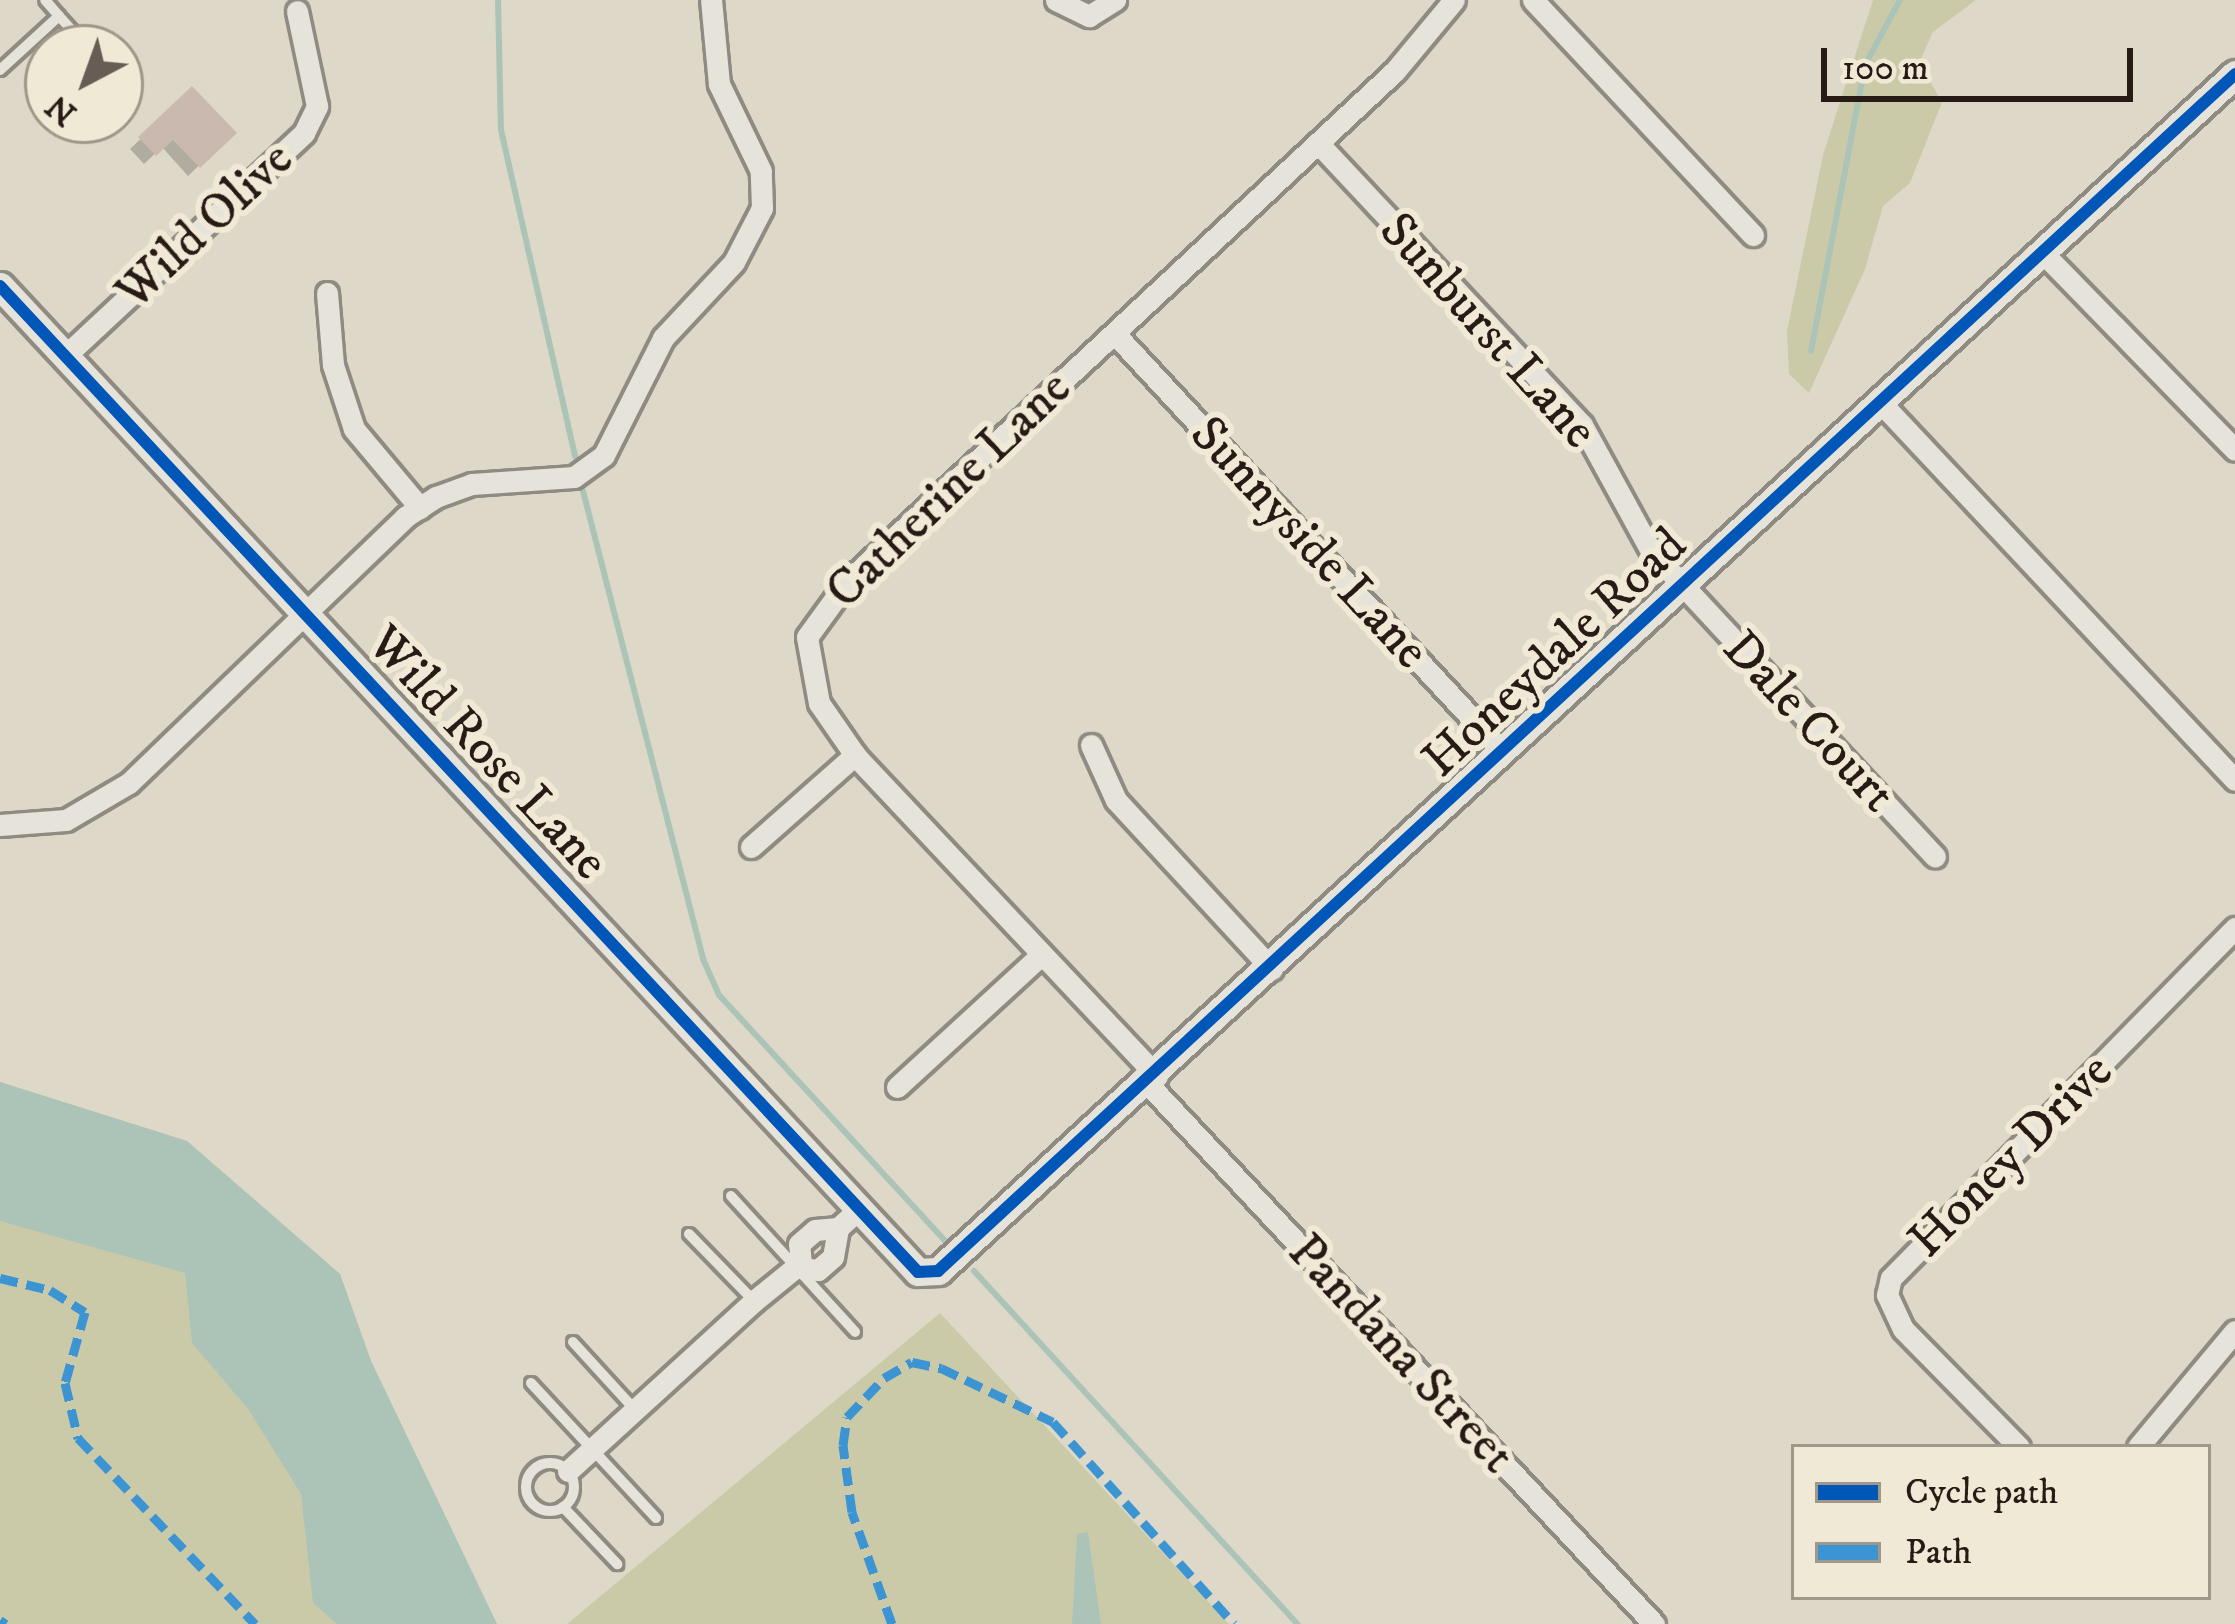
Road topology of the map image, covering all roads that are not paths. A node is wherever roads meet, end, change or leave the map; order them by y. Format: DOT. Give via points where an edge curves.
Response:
graph roads {
  1 [pos="45,0"];
  2 [pos="711,0"];
  3 [pos="1057,0"];
  4 [pos="1114,0"];
  5 [pos="1454,0"];
  6 [pos="1533,0"];
  7 [pos="297,11"];
  8 [pos="59,16"];
  9 [pos="66,24"];
  10 [pos="0,70"];
  11 [pos="2235,74"];
  12 [pos="1318,143"];
  13 [pos="1753,235"];
  14 [pos="2043,253"];
  15 [pos="0,286"];
  16 [pos="327,293"];
  17 [pos="1114,333"];
  18 [pos="65,356"];
  19 [pos="1881,403"];
  20 [pos="2235,450"];
  21 [pos="420,508"];
  22 [pos="1683,588"];
  23 [pos="305,614"];
  24 [pos="1091,746"];
  25 [pos="1504,753"];
  26 [pos="855,755"];
  27 [pos="2235,780"];
  28 [pos="0,825"];
  29 [pos="751,847"];
  30 [pos="1935,857"];
  31 [pos="2235,928"];
  32 [pos="1042,956"];
  33 [pos="1272,969"];
  34 [pos="1152,1080"];
  35 [pos="897,1087"];
  36 [pos="731,1196"];
  37 [pos="849,1219"];
  38 [pos="689,1234"];
  39 [pos="798,1266"];
  40 [pos="918,1272"];
  41 [pos="754,1301"];
  42 [pos="2235,1331"];
  43 [pos="855,1332"];
  44 [pos="573,1342"];
  45 [pos="531,1383"];
  46 [pos="635,1410"];
  47 [pos="2016,1444"];
  48 [pos="2141,1444"];
  49 [pos="592,1449"];
  50 [pos="568,1471"];
  51 [pos="563,1507"];
  52 [pos="656,1518"];
  53 [pos="617,1564"];
  54 [pos="1654,1624"];
  1 -- 8 [label="lane"];
  2 -- 21 [label="street" via="719,84 761,171 756,225 734,262 663,338 622,425 590,469 554,481 472,484"];
  3 -- 4 [label="street" via="1089,16"];
  5 -- 12 [label="street, Catherine Lane"];
  6 -- 13 [label="street"];
  7 -- 18 [label="street, Wild Olive" via="317,106 304,133"];
  8 -- 9 [label="lane"];
  8 -- 10 [label="lane"];
  11 -- 14 [label="street, Honeydale Road"];
  12 -- 17 [label="street, Catherine Lane"];
  12 -- 22 [label="street, Sunburst Lane" via="1582,425 1651,551"];
  14 -- 19 [label="street, Honeydale Road"];
  14 -- 20 [label="street"];
  15 -- 18 [label="street, Wild Rose Lane"];
  16 -- 21 [label="street" via="333,365 354,428"];
  17 -- 25 [label="street, Sunnyside Lane"];
  17 -- 26 [label="street, Catherine Lane" via="815,617 807,637 812,681"];
  18 -- 23 [label="street, Wild Rose Lane"];
  19 -- 22 [label="street, Honeydale Road"];
  19 -- 27 [label="street"];
  21 -- 23 [label="street"];
  22 -- 25 [label="street, Honeydale Road"];
  22 -- 30 [label="street, Dale Court"];
  23 -- 28 [label="street" via="129,783 65,820"];
  23 -- 37 [label="street, Wild Rose Lane"];
  24 -- 33 [label="street" via="1117,800"];
  25 -- 33 [label="street, Honeydale Road"];
  26 -- 29 [label="street"];
  26 -- 32 [label="street, Catherine Lane"];
  31 -- 47 [label="street, Honey Drive" via="1891,1278 1887,1295 1904,1329"];
  32 -- 34 [label="street, Catherine Lane"];
  32 -- 35 [label="street"];
  33 -- 34 [label="street, Honeydale Road"];
  34 -- 40 [label="street, Honeydale Road" via="957,1261"];
  34 -- 54 [label="street, Pandana Street"];
  36 -- 39 [label="lane"];
  37 -- 39 [label="street" via="799,1244"];
  37 -- 40 [label="street, Wild Rose Lane"];
  38 -- 41 [label="lane"];
  39 -- 41 [label="street"];
  39 -- 43 [label="lane"];
  41 -- 46 [label="street"];
  42 -- 48 [label="street"];
  44 -- 46 [label="lane"];
  45 -- 49 [label="lane"];
  46 -- 49 [label="street"];
  49 -- 50 [label="street"];
  49 -- 52 [label="lane"];
  50 -- 51 [label="lane" via="573,1495"];
  50 -- 51 [label="lane" via="547,1463 526,1483 539,1509"];
  51 -- 53 [label="lane"];
}
